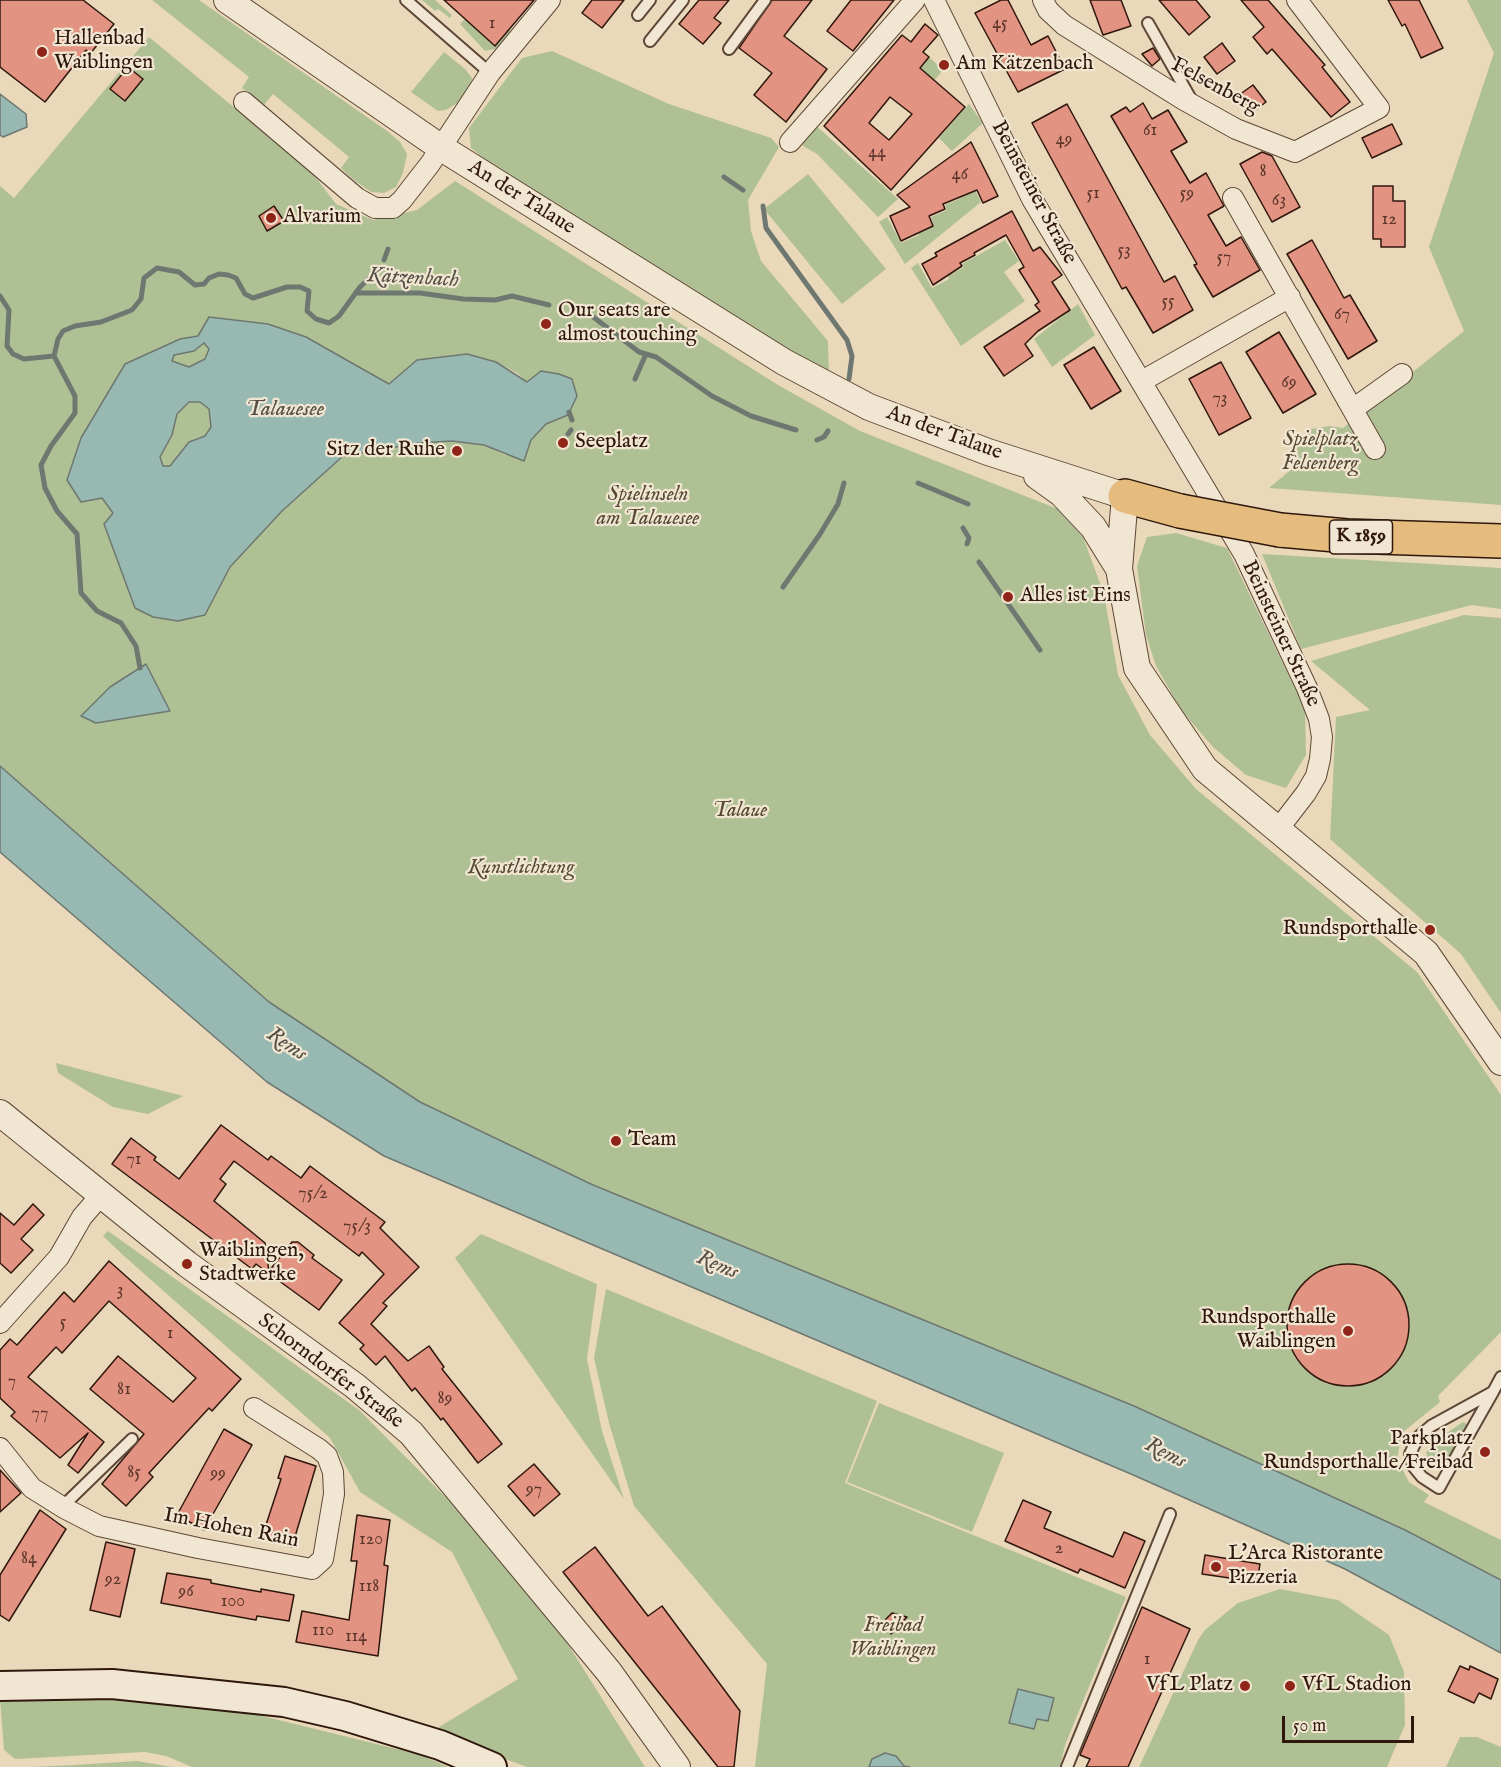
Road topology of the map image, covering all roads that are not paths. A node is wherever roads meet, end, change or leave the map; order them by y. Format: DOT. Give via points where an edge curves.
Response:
graph roads {
  1 [pos="227,0"];
  2 [pos="406,0"];
  3 [pos="550,0"];
  4 [pos="650,0"];
  5 [pos="683,0"];
  6 [pos="765,0"];
  7 [pos="915,0"];
  8 [pos="934,0"];
  9 [pos="1043,0"];
  10 [pos="1297,0"];
  11 [pos="638,15"];
  12 [pos="1148,23"];
  13 [pos="650,41"];
  14 [pos="729,49"];
  15 [pos="490,73"];
  16 [pos="244,102"];
  17 [pos="1194,106"];
  18 [pos="790,142"];
  19 [pos="440,147"];
  20 [pos="1233,198"];
  21 [pos="1290,297"];
  22 [pos="1402,374"];
  23 [pos="1142,381"];
  24 [pos="1353,409"];
  25 [pos="1375,449"];
  26 [pos="1016,461"];
  27 [pos="1125,496"];
  28 [pos="1498,541"];
  29 [pos="1119,569"];
  30 [pos="1279,828"];
  31 [pos="1501,1062"];
  32 [pos="0,1113"];
  33 [pos="101,1195"];
  34 [pos="0,1323"];
  35 [pos="1501,1377"];
  36 [pos="1493,1392"];
  37 [pos="254,1408"];
  38 [pos="132,1439"];
  39 [pos="0,1448"];
  40 [pos="62,1507"];
  41 [pos="1170,1514"];
  42 [pos="0,1686"];
  43 [pos="492,1767"];
  44 [pos="677,1767"];
  45 [pos="1067,1767"];
  1 -- 19 [label="street, An der Talaue / K 1859"];
  2 -- 15 [label="lane"];
  3 -- 15 [label="street"];
  4 -- 11 [label="lane"];
  5 -- 13 [label="lane"];
  6 -- 14 [label="lane"];
  7 -- 18 [label="street"];
  8 -- 23 [label="street, Beinsteiner Straße" via="1032,199"];
  9 -- 17 [label="street, Felsenberg" via="1064,25"];
  10 -- 17 [label="street, Felsenberg" via="1379,108 1295,152 1236,129"];
  12 -- 17 [label="lane"];
  15 -- 19 [label="street"];
  16 -- 19 [label="street" via="357,198 375,208 387,210 402,200"];
  19 -- 26 [label="street, An der Talaue / K 1859" via="784,362 869,407"];
  20 -- 21 [label="street"];
  21 -- 23 [label="street"];
  21 -- 24 [label="street"];
  22 -- 24 [label="street"];
  23 -- 30 [label="street, Beinsteiner Straße" via="1244,554 1320,719 1322,737 1316,776"];
  24 -- 25 [label="street"];
  26 -- 27 [label="street, An der Talaue / K 1859"];
  26 -- 29 [label="street" via="1062,494 1093,526"];
  27 -- 28 [label="highway, K 1859, bridge" via="1280,530"];
  27 -- 29 [label="street"];
  29 -- 30 [label="street" via="1137,668 1205,769"];
  30 -- 31 [label="street" via="1426,953"];
  32 -- 33 [label="street, Schorndorfer Straße"];
  33 -- 34 [label="street" via="82,1217 59,1257"];
  33 -- 44 [label="street, Schorndorfer Straße" via="264,1322 355,1386 411,1433 609,1672"];
  35 -- 36 [label="lane"];
  36 -- 36 [label="lane" via="1418,1437 1410,1454 1422,1478 1438,1488"];
  37 -- 40 [label="street, Im Hohen Rain" via="319,1449 327,1456 333,1472 334,1494 323,1559 312,1569 99,1526"];
  38 -- 40 [label="lane"];
  39 -- 40 [label="street, Im Hohen Rain" via="32,1488"];
  41 -- 45 [label="lane"];
  42 -- 43 [label="main road" via="112,1684 284,1702 430,1742"];
}
